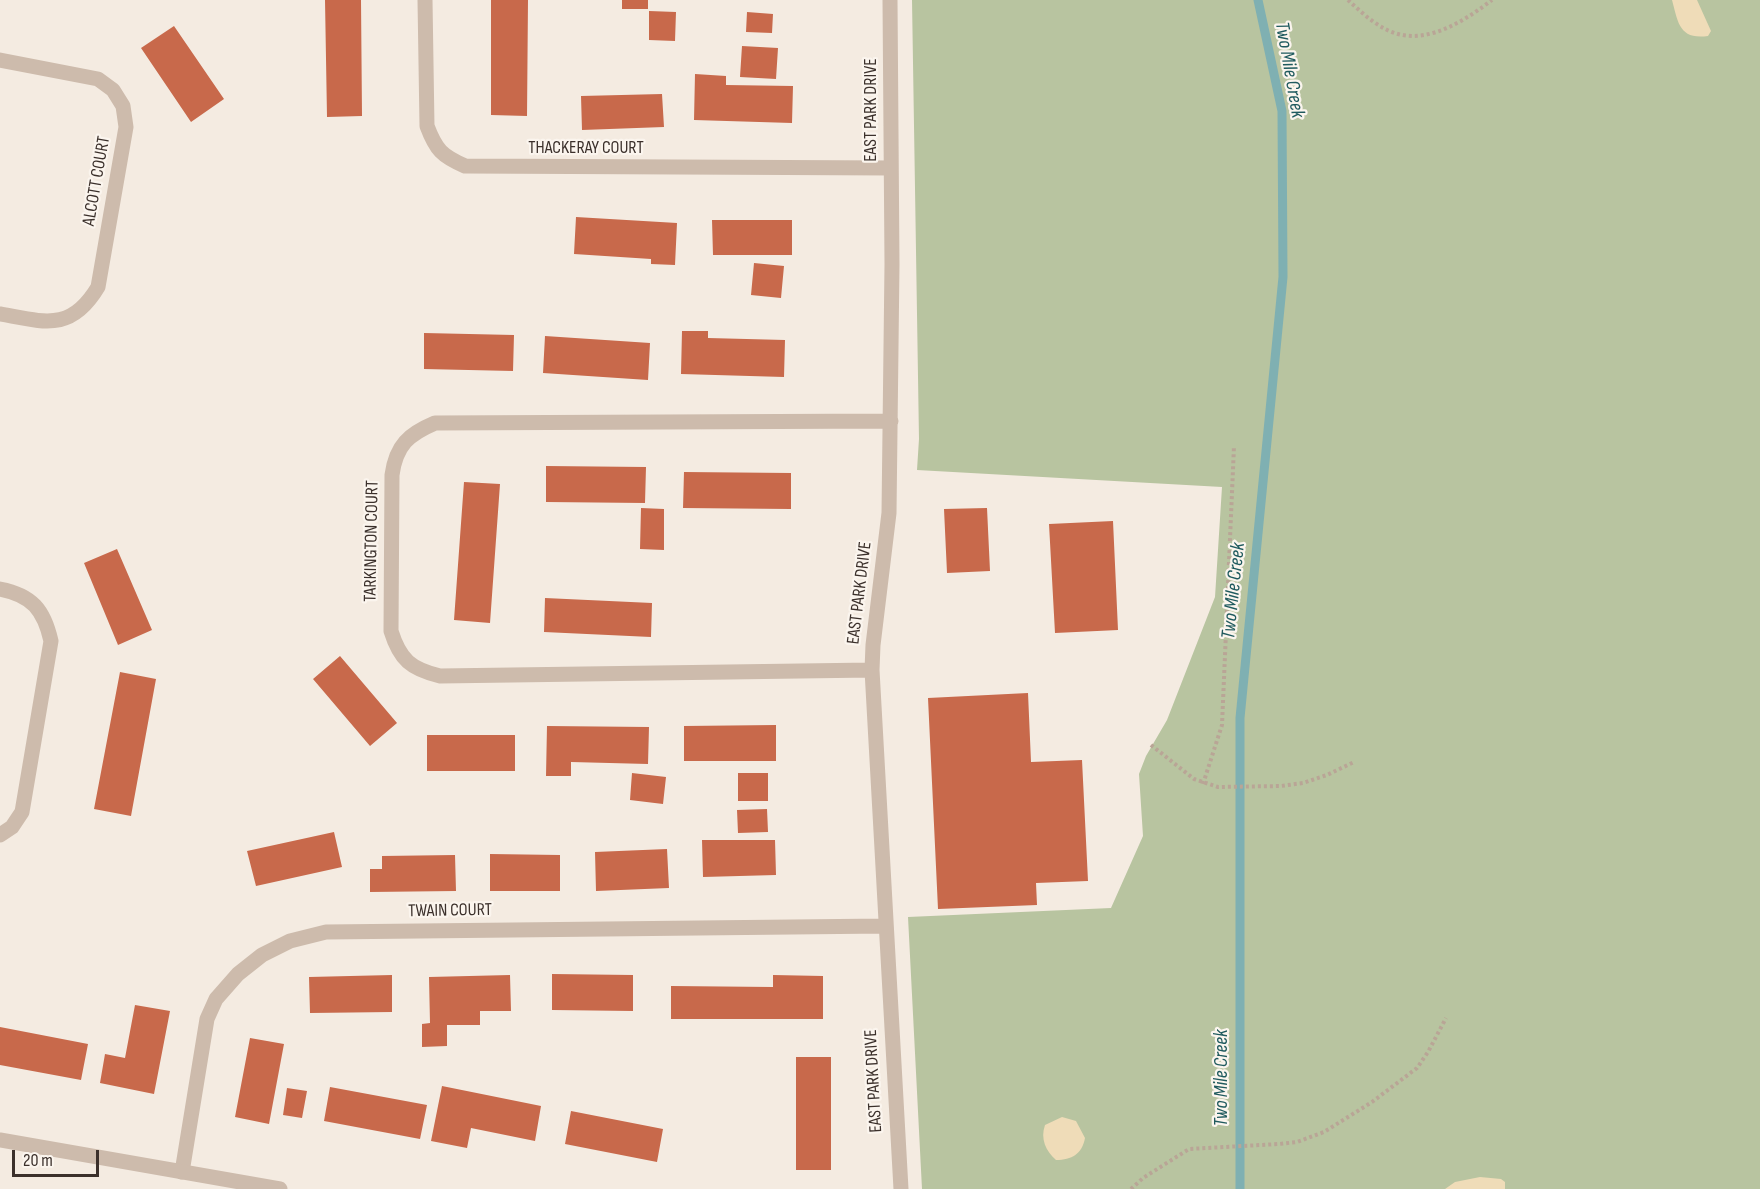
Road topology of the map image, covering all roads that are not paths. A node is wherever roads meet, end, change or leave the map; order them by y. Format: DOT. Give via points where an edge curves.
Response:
graph roads {
  1 [pos="424,0"];
  2 [pos="890,0"];
  3 [pos="0,60"];
  4 [pos="891,168"];
  5 [pos="0,314"];
  6 [pos="891,421"];
  7 [pos="0,589"];
  8 [pos="872,670"];
  9 [pos="0,836"];
  10 [pos="885,926"];
  11 [pos="0,1140"];
  12 [pos="182,1172"];
  13 [pos="280,1189"];
  14 [pos="901,1189"];
  1 -- 4 [label="street, THACKERAY COURT" via="426,126 434,144 446,157 465,166"];
  2 -- 4 [label="street, EAST PARK DRIVE"];
  3 -- 5 [label="street, ALCOTT COURT" via="98,79 113,90 123,106 126,127 98,287 89,303 73,315 55,321"];
  4 -- 6 [label="street, EAST PARK DRIVE"];
  6 -- 8 [label="street, EAST PARK DRIVE" via="889,513"];
  6 -- 8 [label="street, TARKINGTON COURT" via="435,423 416,431 403,444 392,475 391,631 407,662 421,671 440,676"];
  7 -- 9 [label="street" via="18,593 35,605 47,622 51,641 22,812"];
  8 -- 10 [label="street, EAST PARK DRIVE"];
  10 -- 12 [label="street, TWAIN COURT" via="326,932 290,941 262,955 216,999 207,1019"];
  10 -- 14 [label="street, EAST PARK DRIVE"];
  11 -- 12 [label="street"];
  12 -- 13 [label="street"];
}
